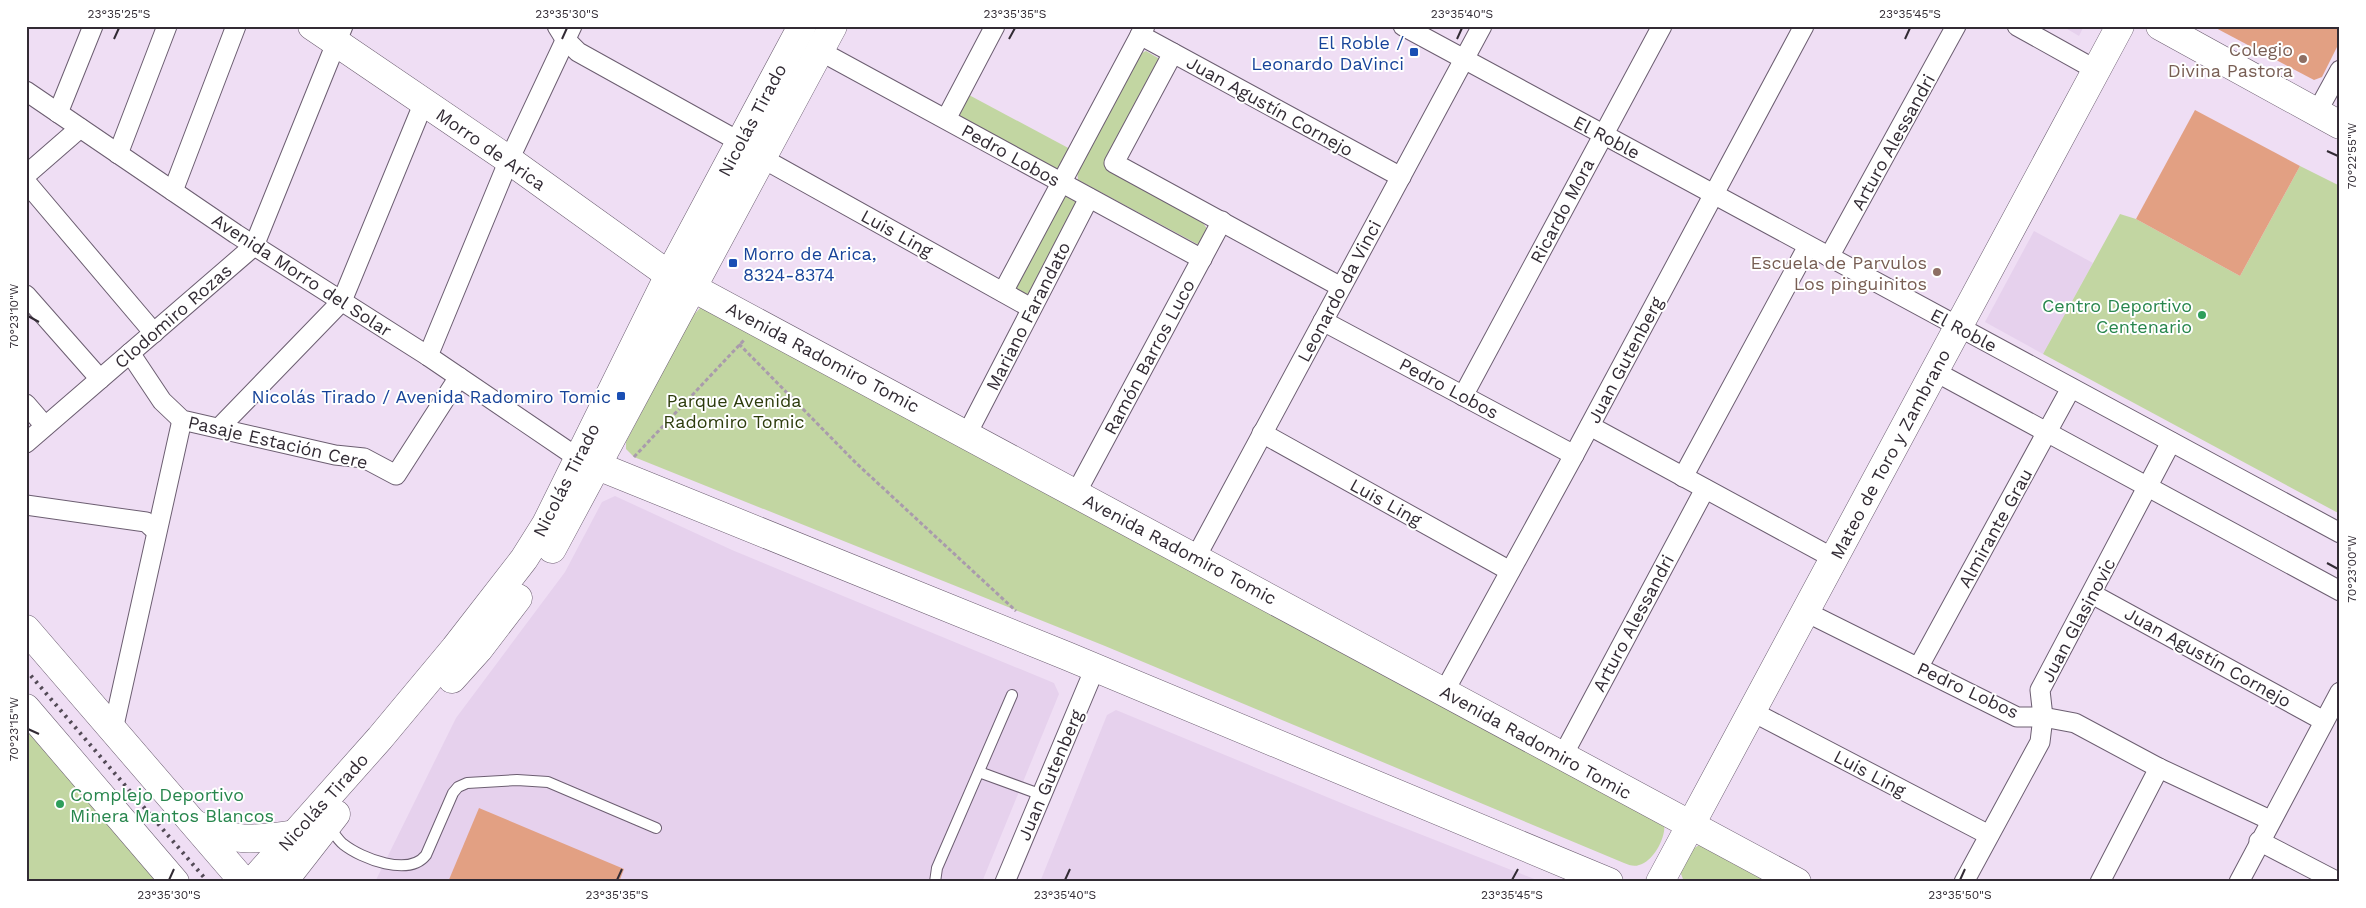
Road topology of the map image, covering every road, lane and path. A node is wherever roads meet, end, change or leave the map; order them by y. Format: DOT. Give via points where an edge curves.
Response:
graph roads {
  1 [pos="93,26"];
  2 [pos="167,26"];
  3 [pos="236,26"];
  4 [pos="312,26"];
  5 [pos="802,26"];
  6 [pos="834,26"];
  7 [pos="995,26"];
  8 [pos="1403,26"];
  9 [pos="1482,26"];
  10 [pos="1662,26"];
  11 [pos="1804,26"];
  12 [pos="1956,26"];
  13 [pos="2017,26"];
  14 [pos="2120,26"];
  15 [pos="2160,26"];
  16 [pos="565,31"];
  17 [pos="1143,31"];
  18 [pos="339,34"];
  19 [pos="820,51"];
  20 [pos="1173,53"];
  21 [pos="1464,59"];
  22 [pos="2096,70"];
  23 [pos="2340,70"];
  24 [pos="26,91"];
  25 [pos="424,102"];
  26 [pos="58,113"];
  27 [pos="2328,118"];
  28 [pos="946,120"];
  29 [pos="80,128"];
  30 [pos="1603,134"];
  31 [pos="740,142"];
  32 [pos="118,154"];
  33 [pos="762,158"];
  34 [pos="509,160"];
  35 [pos="26,175"];
  36 [pos="1400,177"];
  37 [pos="26,182"];
  38 [pos="1062,183"];
  39 [pos="173,191"];
  40 [pos="1714,195"];
  41 [pos="1090,198"];
  42 [pos="1222,221"];
  43 [pos="254,246"];
  44 [pos="1808,246"];
  45 [pos="1829,257"];
  46 [pos="1202,259"];
  47 [pos="680,281"];
  48 [pos="1341,287"];
  49 [pos="1004,292"];
  50 [pos="26,295"];
  51 [pos="342,301"];
  52 [pos="1031,308"];
  53 [pos="1323,321"];
  54 [pos="762,325"];
  55 [pos="1959,327"];
  56 [pos="154,332"];
  57 [pos="739,344"];
  58 [pos="130,354"];
  59 [pos="428,356"];
  60 [pos="1934,371"];
  61 [pos="460,377"];
  62 [pos="100,380"];
  63 [pos="2071,388"];
  64 [pos="1463,396"];
  65 [pos="26,404"];
  66 [pos="182,420"];
  67 [pos="45,426"];
  68 [pos="1590,426"];
  69 [pos="218,428"];
  70 [pos="1262,433"];
  71 [pos="2048,433"];
  72 [pos="967,434"];
  73 [pos="2172,442"];
  74 [pos="26,443"];
  75 [pos="1574,455"];
  76 [pos="598,466"];
  77 [pos="1683,477"];
  78 [pos="2148,487"];
  79 [pos="1705,489"];
  80 [pos="1076,493"];
  81 [pos="26,505"];
  82 [pos="156,531"];
  83 [pos="2340,534"];
  84 [pos="1196,557"];
  85 [pos="1833,558"];
  86 [pos="1510,571"];
  87 [pos="2340,591"];
  88 [pos="2092,594"];
  89 [pos="1804,612"];
  90 [pos="1021,615"];
  91 [pos="26,629"];
  92 [pos="1094,668"];
  93 [pos="1918,668"];
  94 [pos="1444,692"];
  95 [pos="2340,692"];
  96 [pos="1012,695"];
  97 [pos="26,708"];
  98 [pos="1751,711"];
  99 [pos="2043,717"];
  100 [pos="2324,721"];
  101 [pos="113,730"];
  102 [pos="1562,757"];
  103 [pos="2159,768"];
  104 [pos="979,772"];
  105 [pos="1042,795"];
  106 [pos="2270,820"];
  107 [pos="191,822"];
  108 [pos="327,825"];
  109 [pos="1689,825"];
  110 [pos="656,828"];
  111 [pos="295,834"];
  112 [pos="1988,836"];
  113 [pos="2259,841"];
  114 [pos="175,882"];
  115 [pos="244,882"];
  116 [pos="252,882"];
  117 [pos="282,882"];
  118 [pos="936,882"];
  119 [pos="1005,882"];
  120 [pos="1609,882"];
  121 [pos="1660,882"];
  122 [pos="1798,882"];
  123 [pos="1964,882"];
  124 [pos="2100,882"];
  125 [pos="2239,882"];
  126 [pos="2338,882"];
  1 -- 26 [label="street"];
  2 -- 32 [label="street"];
  3 -- 39 [label="street"];
  4 -- 18 [label="street, Morro de Arica"];
  5 -- 31 [label="street, Nicolás Tirado"];
  6 -- 19 [label="street, Nicolás Tirado"];
  7 -- 28 [label="street"];
  8 -- 21 [label="street, El Roble"];
  9 -- 21 [label="street, Leonardo da Vinci"];
  10 -- 30 [label="street, Ricardo Mora"];
  11 -- 40 [label="street, Juan Gutenberg"];
  12 -- 45 [label="street, Arturo Alessandri"];
  13 -- 22 [label="street"];
  14 -- 22 [label="street, Mateo de Toro y Zambrano"];
  15 -- 27 [label="street"];
  16 -- 31 [label="street" via="578,52"];
  16 -- 34 [label="street"];
  17 -- 20 [label="street, Juan Agustín Cornejo"];
  17 -- 38 [label="street, Mariano Farandato"];
  18 -- 25 [label="street, Morro de Arica"];
  18 -- 43 [label="street, Clodomiro Rozas"];
  19 -- 28 [label="street, Pedro Lobos"];
  19 -- 33 [label="street, Nicolás Tirado"];
  20 -- 36 [label="street, Juan Agustín Cornejo"];
  20 -- 42 [label="street" via="1114,163"];
  21 -- 30 [label="street, El Roble"];
  21 -- 36 [label="street, Leonardo da Vinci"];
  22 -- 55 [label="street, Mateo de Toro y Zambrano"];
  23 -- 27 [label="street"];
  24 -- 26 [label="street, Avenida Morro del Solar"];
  25 -- 34 [label="street, Morro de Arica"];
  25 -- 51 [label="street"];
  26 -- 29 [label="street, Avenida Morro del Solar"];
  28 -- 38 [label="street, Pedro Lobos"];
  29 -- 32 [label="street, Avenida Morro del Solar"];
  29 -- 35 [label="street"];
  30 -- 40 [label="street, El Roble"];
  30 -- 64 [label="street, Ricardo Mora"];
  31 -- 47 [label="street, Nicolás Tirado"];
  32 -- 39 [label="street, Avenida Morro del Solar"];
  33 -- 47 [label="street, Nicolás Tirado"];
  33 -- 49 [label="street, Luis Ling"];
  34 -- 47 [label="street, Morro de Arica"];
  34 -- 59 [label="street"];
  36 -- 48 [label="street, Leonardo da Vinci"];
  37 -- 56 [label="street"];
  38 -- 41 [label="street, Pedro Lobos"];
  38 -- 49 [label="street, Mariano Farandato"];
  39 -- 43 [label="street, Avenida Morro del Solar"];
  40 -- 44 [label="street, El Roble"];
  40 -- 68 [label="street, Juan Gutenberg"];
  41 -- 46 [label="street, Pedro Lobos"];
  41 -- 52 [label="street, Mariano Farandato"];
  42 -- 46 [label="street, Ramón Barros Luco"];
  42 -- 48 [label="street"];
  43 -- 51 [label="street, Avenida Morro del Solar"];
  43 -- 56 [label="street, Clodomiro Rozas"];
  44 -- 45 [label="street, El Roble"];
  44 -- 77 [label="street"];
  45 -- 55 [label="street, El Roble"];
  46 -- 80 [label="street, Ramón Barros Luco"];
  47 -- 54 [label="street, Avenida Radomiro Tomic"];
  47 -- 76 [label="street, Nicolás Tirado"];
  48 -- 53 [label="street, Leonardo da Vinci"];
  49 -- 52 [label="street, Luis Ling"];
  50 -- 62 [label="street"];
  51 -- 59 [label="street, Avenida Morro del Solar"];
  51 -- 69 [label="street"];
  52 -- 72 [label="street, Mariano Farandato"];
  53 -- 64 [label="street, Pedro Lobos"];
  53 -- 70 [label="street, Leonardo da Vinci"];
  54 -- 57 [label="path"];
  54 -- 72 [label="street, Avenida Radomiro Tomic"];
  55 -- 60 [label="street, Mateo de Toro y Zambrano"];
  55 -- 63 [label="street, El Roble"];
  56 -- 58 [label="street, Clodomiro Rozas"];
  57 -- 76 [label="path"];
  57 -- 90 [label="path" via="856,463"];
  58 -- 62 [label="street, Clodomiro Rozas"];
  58 -- 66 [label="street, Pasaje Estación Cere" via="162,401"];
  59 -- 61 [label="street, Avenida Morro del Solar"];
  60 -- 71 [label="street"];
  60 -- 85 [label="street, Mateo de Toro y Zambrano"];
  61 -- 69 [label="street, Pasaje Estación Cere" via="396,475 364,458 334,455"];
  61 -- 76 [label="street, Avenida Morro del Solar"];
  62 -- 67 [label="street, Clodomiro Rozas"];
  63 -- 71 [label="street, Almirante Grau"];
  63 -- 73 [label="street, El Roble"];
  64 -- 75 [label="street, Pedro Lobos"];
  65 -- 67 [label="street"];
  66 -- 69 [label="street, Pasaje Estación Cere"];
  66 -- 82 [label="street"];
  67 -- 74 [label="street, Clodomiro Rozas"];
  68 -- 75 [label="street, Juan Gutenberg"];
  68 -- 77 [label="street"];
  70 -- 84 [label="street, Leonardo da Vinci"];
  70 -- 86 [label="street, Luis Ling"];
  71 -- 78 [label="street"];
  71 -- 93 [label="street, Almirante Grau"];
  72 -- 80 [label="street, Avenida Radomiro Tomic"];
  73 -- 78 [label="street, Juan Glasinovic"];
  73 -- 83 [label="street, El Roble"];
  75 -- 86 [label="street, Juan Gutenberg"];
  76 -- 92 [label="street"];
  76 -- 108 [label="street, Nicolás Tirado" via="557,542 535,575 479,648"];
  76 -- 111 [label="street, Nicolás Tirado" via="546,524 524,559 455,648"];
  77 -- 79 [label="street"];
  78 -- 87 [label="street"];
  78 -- 88 [label="street, Juan Glasinovic"];
  79 -- 85 [label="street"];
  79 -- 102 [label="street, Arturo Alessandri"];
  80 -- 84 [label="street, Avenida Radomiro Tomic"];
  81 -- 82 [label="street" via="146,522"];
  82 -- 101 [label="street"];
  84 -- 94 [label="street, Avenida Radomiro Tomic"];
  85 -- 89 [label="street, Mateo de Toro y Zambrano"];
  86 -- 94 [label="street, Juan Gutenberg"];
  88 -- 99 [label="street, Juan Glasinovic" via="2040,690"];
  88 -- 100 [label="street, Juan Agustín Cornejo"];
  89 -- 93 [label="street, Pedro Lobos"];
  89 -- 98 [label="street, Mateo de Toro y Zambrano"];
  91 -- 101 [label="street"];
  92 -- 105 [label="street, Juan Gutenberg"];
  92 -- 120 [label="street"];
  93 -- 99 [label="street, Pedro Lobos" via="2017,716"];
  94 -- 102 [label="street, Avenida Radomiro Tomic"];
  95 -- 100 [label="street"];
  96 -- 104 [label="lane"];
  97 -- 114 [label="street"];
  98 -- 109 [label="street, Mateo de Toro y Zambrano"];
  98 -- 112 [label="street, Luis Ling"];
  99 -- 103 [label="street, Pedro Lobos" via="2075,723"];
  99 -- 112 [label="street, Juan Glasinovic" via="2040,742"];
  100 -- 106 [label="street"];
  101 -- 107 [label="street"];
  102 -- 109 [label="street, Avenida Radomiro Tomic"];
  103 -- 106 [label="street, Pedro Lobos"];
  103 -- 124 [label="street"];
  104 -- 105 [label="lane"];
  104 -- 118 [label="lane" via="937,868"];
  105 -- 119 [label="street, Juan Gutenberg"];
  106 -- 113 [label="street"];
  107 -- 111 [label="street" via="215,835 242,840"];
  107 -- 115 [label="street"];
  108 -- 110 [label="lane" via="343,844 383,864 414,864 421,862 426,854 458,787 467,783 540,781"];
  108 -- 117 [label="street, Nicolás Tirado"];
  109 -- 121 [label="street, Mateo de Toro y Zambrano"];
  109 -- 122 [label="street, Avenida Radomiro Tomic"];
  111 -- 116 [label="street, Nicolás Tirado"];
  112 -- 123 [label="street, Juan Glasinovic"];
  113 -- 125 [label="street"];
  113 -- 126 [label="street"];
}
